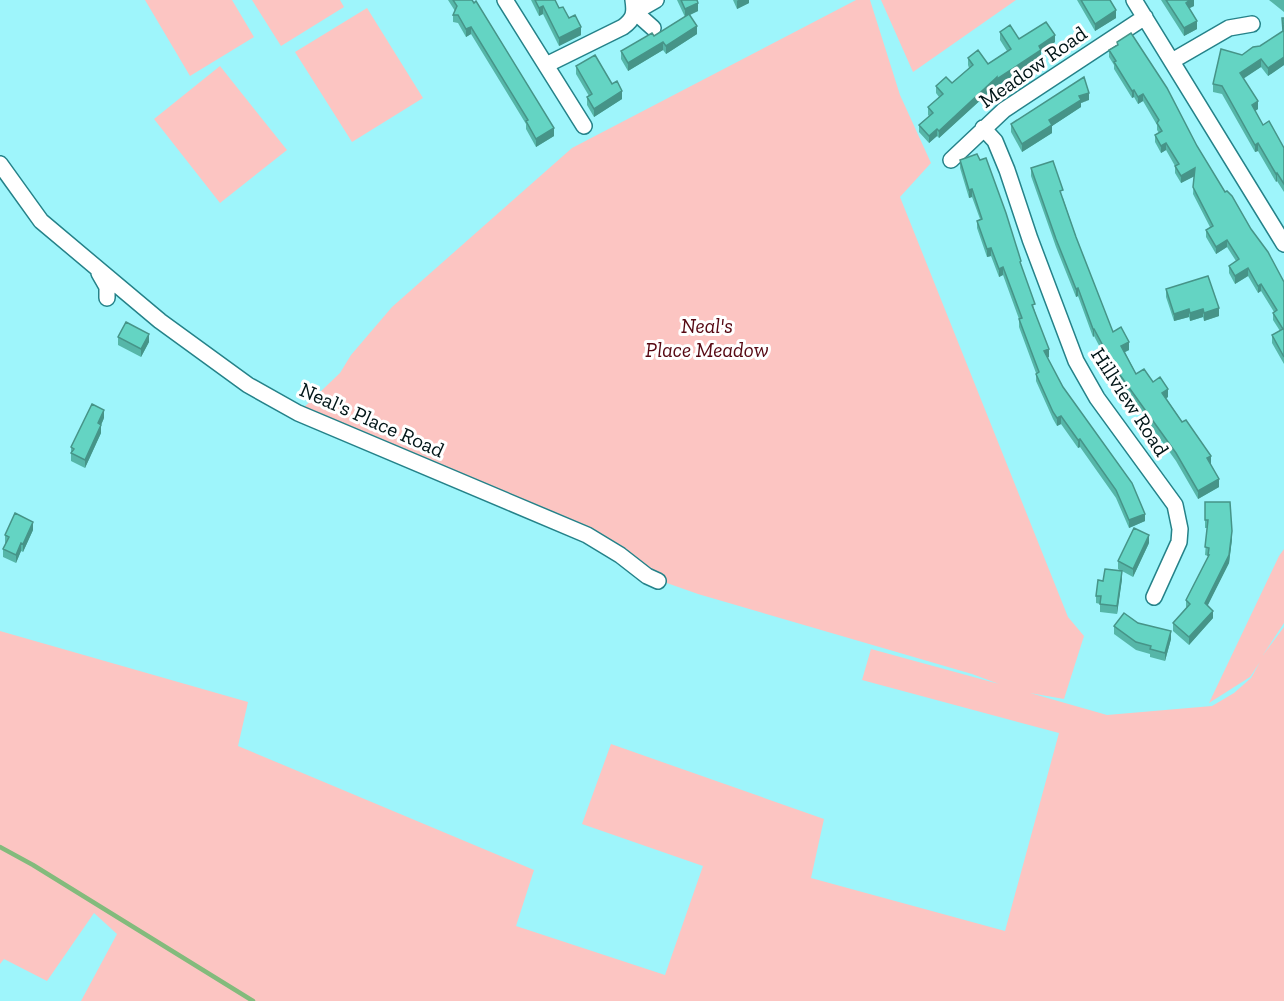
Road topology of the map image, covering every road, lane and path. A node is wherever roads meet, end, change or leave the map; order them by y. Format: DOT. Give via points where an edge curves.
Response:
graph roads {
  1 [pos="505,0"];
  2 [pos="656,0"];
  3 [pos="1134,0"];
  4 [pos="634,6"];
  5 [pos="1145,18"];
  6 [pos="1252,24"];
  7 [pos="653,28"];
  8 [pos="1172,61"];
  9 [pos="546,66"];
  10 [pos="584,126"];
  11 [pos="983,128"];
  12 [pos="951,160"];
  13 [pos="0,164"];
  14 [pos="1284,244"];
  15 [pos="90,261"];
  16 [pos="106,298"];
  17 [pos="658,581"];
  18 [pos="1154,597"];
  1 -- 9 [label="street"];
  2 -- 4 [label="street"];
  3 -- 5 [label="street"];
  4 -- 7 [label="street"];
  4 -- 9 [label="street" via="632,20 623,27"];
  5 -- 8 [label="street"];
  5 -- 11 [label="street, Meadow Road" via="1004,110"];
  6 -- 8 [label="street" via="1229,28"];
  8 -- 14 [label="street"];
  9 -- 10 [label="street"];
  11 -- 12 [label="street, Meadow Road"];
  11 -- 18 [label="street, Hillview Road" via="995,141 1007,170 1076,361 1097,398 1175,505 1179,542"];
  13 -- 15 [label="street, Neal's Place Road" via="41,221"];
  15 -- 16 [label="street, Neal's Place Road" via="104,279"];
  15 -- 17 [label="street, Neal's Place Road" via="160,321 248,384 298,413 587,535"];
}
